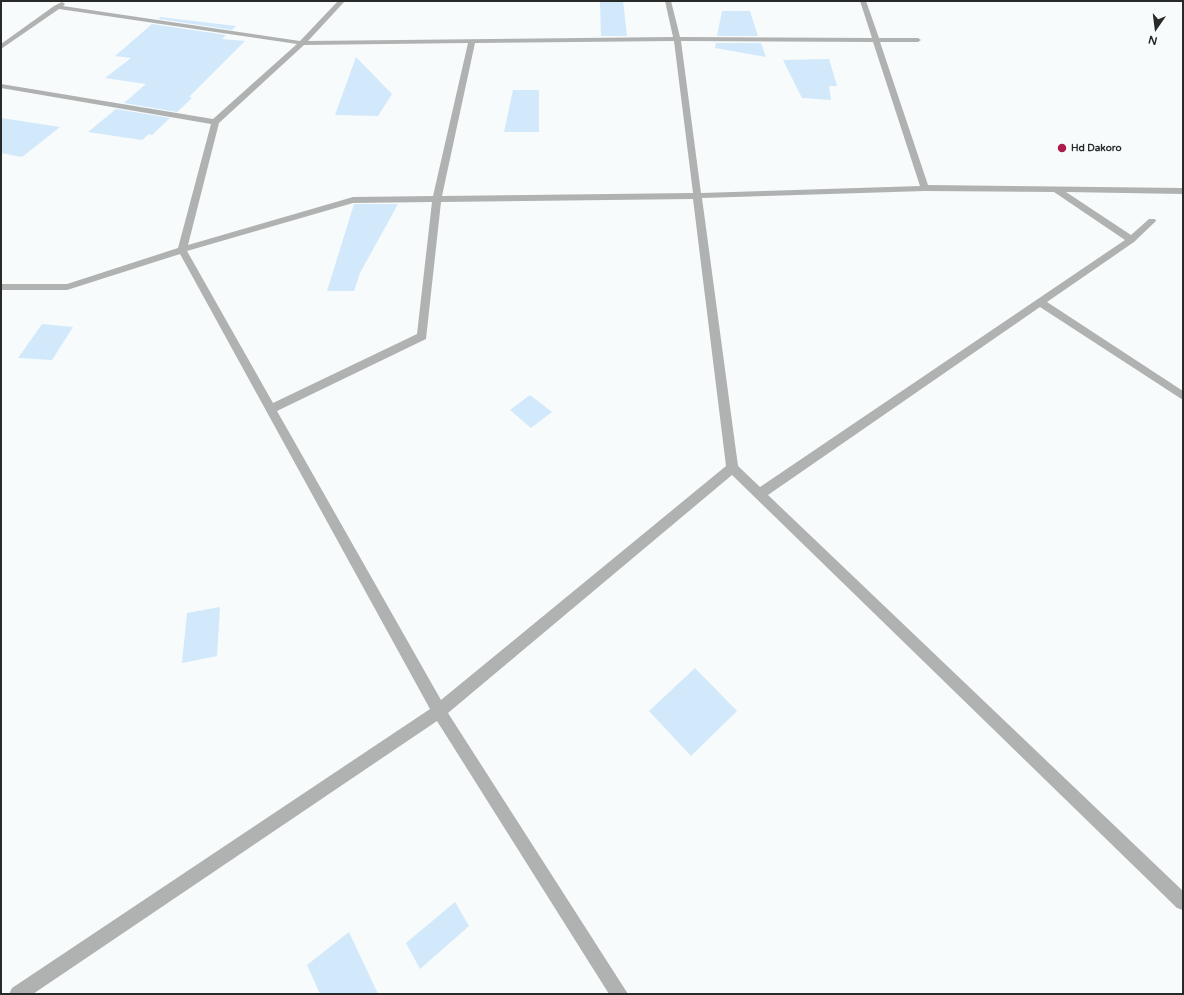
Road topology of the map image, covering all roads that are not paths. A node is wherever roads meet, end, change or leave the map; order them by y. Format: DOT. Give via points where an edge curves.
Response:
graph roads {
  1 [pos="65,1"];
  2 [pos="342,1"];
  3 [pos="668,1"];
  4 [pos="863,1"];
  5 [pos="869,1"];
  6 [pos="56,7"];
  7 [pos="677,40"];
  8 [pos="876,40"];
  9 [pos="918,40"];
  10 [pos="472,41"];
  11 [pos="302,42"];
  12 [pos="1,47"];
  13 [pos="1,86"];
  14 [pos="215,122"];
  15 [pos="925,188"];
  16 [pos="1057,190"];
  17 [pos="1183,191"];
  18 [pos="697,196"];
  19 [pos="437,199"];
  20 [pos="1152,221"];
  21 [pos="1131,240"];
  22 [pos="182,250"];
  23 [pos="1,287"];
  24 [pos="1040,302"];
  25 [pos="1183,396"];
  26 [pos="271,409"];
  27 [pos="732,468"];
  28 [pos="760,494"];
  29 [pos="439,711"];
  30 [pos="1183,902"];
  31 [pos="18,994"];
  32 [pos="619,994"];
  1 -- 6 [label="street"];
  2 -- 11 [label="street"];
  3 -- 7 [label="street"];
  4 -- 5 [label="street"];
  4 -- 8 [label="street"];
  6 -- 11 [label="street"];
  6 -- 12 [label="street"];
  7 -- 8 [label="street"];
  7 -- 10 [label="street"];
  7 -- 18 [label="street"];
  8 -- 9 [label="street"];
  8 -- 15 [label="street"];
  10 -- 11 [label="street"];
  10 -- 19 [label="street"];
  11 -- 14 [label="street"];
  13 -- 14 [label="street"];
  14 -- 22 [label="street"];
  15 -- 16 [label="street"];
  15 -- 18 [label="street"];
  16 -- 17 [label="street"];
  16 -- 21 [label="street"];
  18 -- 19 [label="street"];
  18 -- 27 [label="street"];
  19 -- 22 [label="street" via="353,200"];
  19 -- 26 [label="street" via="422,336"];
  20 -- 21 [label="street"];
  21 -- 24 [label="street"];
  22 -- 23 [label="street" via="67,287"];
  22 -- 26 [label="street"];
  24 -- 25 [label="street"];
  24 -- 28 [label="street"];
  26 -- 29 [label="street"];
  27 -- 28 [label="street"];
  27 -- 29 [label="street"];
  28 -- 30 [label="street"];
  29 -- 31 [label="street"];
  29 -- 32 [label="street"];
}
